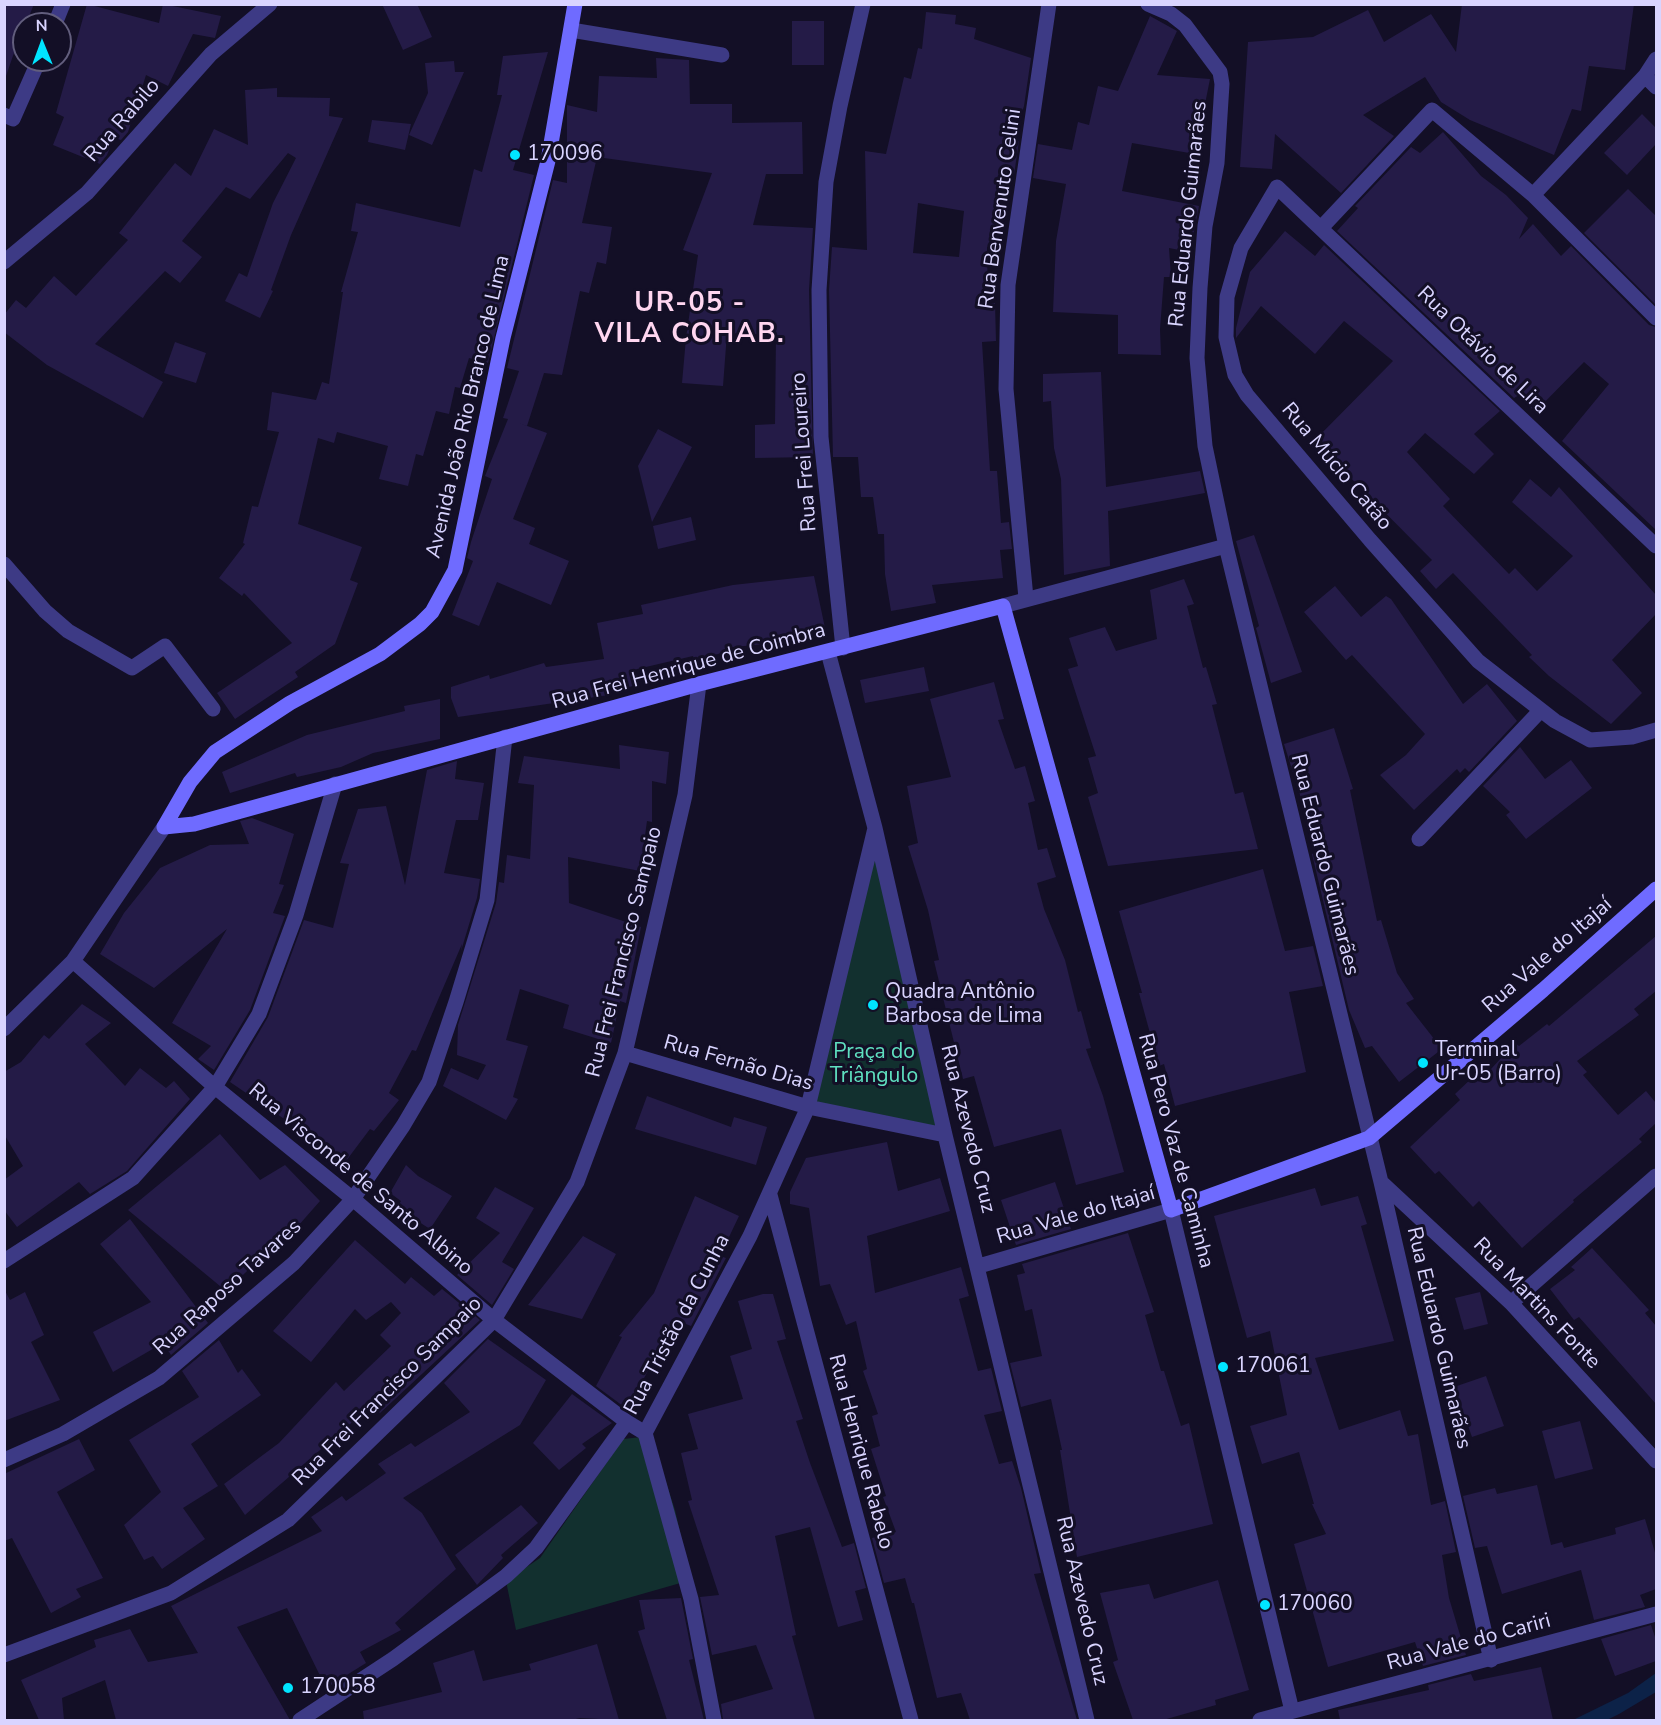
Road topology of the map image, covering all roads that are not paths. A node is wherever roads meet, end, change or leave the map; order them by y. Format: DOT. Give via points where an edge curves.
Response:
graph roads {
  1 [pos="270,4"];
  2 [pos="575,4"];
  3 [pos="863,4"];
  4 [pos="1049,4"];
  5 [pos="1148,4"];
  6 [pos="571,30"];
  7 [pos="722,56"];
  8 [pos="1656,59"];
  9 [pos="33,72"];
  10 [pos="1645,76"];
  11 [pos="1656,87"];
  12 [pos="9,117"];
  13 [pos="1277,187"];
  14 [pos="1533,195"];
  15 [pos="1321,228"];
  16 [pos="4,262"];
  17 [pos="1656,318"];
  18 [pos="1226,546"];
  19 [pos="1656,546"];
  20 [pos="4,564"];
  21 [pos="1026,598"];
  22 [pos="1003,606"];
  23 [pos="843,648"];
  24 [pos="828,652"];
  25 [pos="699,684"];
  26 [pos="213,710"];
  27 [pos="1541,710"];
  28 [pos="1656,730"];
  29 [pos="505,737"];
  30 [pos="334,784"];
  31 [pos="164,827"];
  32 [pos="874,828"];
  33 [pos="1419,839"];
  34 [pos="1656,889"];
  35 [pos="73,961"];
  36 [pos="4,1029"];
  37 [pos="625,1053"];
  38 [pos="215,1087"];
  39 [pos="808,1107"];
  40 [pos="945,1135"];
  41 [pos="1369,1138"];
  42 [pos="1656,1176"];
  43 [pos="1381,1182"];
  44 [pos="770,1195"];
  45 [pos="353,1199"];
  46 [pos="1172,1210"];
  47 [pos="4,1261"];
  48 [pos="979,1266"];
  49 [pos="1511,1303"];
  50 [pos="494,1320"];
  51 [pos="627,1422"];
  52 [pos="645,1433"];
  53 [pos="4,1460"];
  54 [pos="1656,1461"];
  55 [pos="1656,1614"];
  56 [pos="4,1655"];
  57 [pos="1491,1660"];
  58 [pos="1292,1711"];
  59 [pos="300,1720"];
  60 [pos="714,1720"];
  61 [pos="911,1720"];
  62 [pos="1088,1720"];
  63 [pos="1260,1720"];
  1 -- 16 [label="street, Rua Rabilo" via="211,54 87,193"];
  2 -- 6 [label="main road, Avenida João Rio Branco de Lima"];
  3 -- 23 [label="street, Rua Frei Loureiro" via="826,182 819,290 821,437"];
  4 -- 21 [label="street, Rua Benvenuto Celini" via="1008,285 1006,389"];
  5 -- 18 [label="street, Rua Eduardo Guimarães" via="1185,25 1220,72 1222,84 1217,163 1205,225 1197,358 1205,446"];
  6 -- 7 [label="street"];
  6 -- 31 [label="main road, Avenida João Rio Branco de Lima" via="546,172 502,338 460,550 446,587 432,612 380,654 290,703 215,752 190,782"];
  8 -- 10 [label="street"];
  9 -- 12 [label="street"];
  10 -- 11 [label="street"];
  10 -- 14 [label="street"];
  13 -- 15 [label="street, Rua Otávio de Lira"];
  13 -- 27 [label="street, Rua Múcio Catão" via="1241,248 1227,297 1226,337 1235,375 1247,396 1478,662"];
  14 -- 15 [label="street" via="1432,110"];
  14 -- 17 [label="street"];
  15 -- 19 [label="street, Rua Otávio de Lira"];
  18 -- 21 [label="street, Rua Frei Henrique de Coimbra"];
  18 -- 41 [label="street, Rua Eduardo Guimarães"];
  20 -- 26 [label="street" via="45,612 68,631 132,668 165,646"];
  21 -- 22 [label="street, Rua Frei Henrique de Coimbra"];
  22 -- 23 [label="main road, Rua Frei Henrique de Coimbra"];
  22 -- 46 [label="main road, Rua Pero Vaz de Caminha"];
  23 -- 24 [label="main road, Rua Frei Henrique de Coimbra"];
  24 -- 25 [label="main road, Rua Frei Henrique de Coimbra"];
  24 -- 32 [label="street, Rua Azevedo Cruz"];
  25 -- 29 [label="main road, Rua Frei Henrique de Coimbra"];
  25 -- 37 [label="street, Rua Frei Francisco Sampaio" via="685,795"];
  27 -- 28 [label="street, Rua Múcio Catão" via="1590,740 1632,737"];
  27 -- 33 [label="street"];
  29 -- 30 [label="main road, Rua Frei Henrique de Coimbra"];
  29 -- 45 [label="street, Rua Raposo Tavares" via="487,900 453,1012 429,1082"];
  30 -- 31 [label="main road, Rua Frei Henrique de Coimbra" via="194,824"];
  30 -- 38 [label="street" via="296,915 259,1014"];
  31 -- 35 [label="street"];
  32 -- 39 [label="street, Rua Tristão da Cunha"];
  32 -- 40 [label="street, Rua Azevedo Cruz"];
  34 -- 41 [label="main road, Rua Vale do Itajaí"];
  35 -- 36 [label="street"];
  35 -- 38 [label="street, Rua Visconde de Santo Albino"];
  37 -- 39 [label="street, Rua Fernão Dias"];
  37 -- 50 [label="street, Rua Frei Francisco Sampaio" via="577,1182"];
  38 -- 45 [label="street, Rua Visconde de Santo Albino"];
  38 -- 47 [label="street" via="133,1178"];
  39 -- 40 [label="street, Rua Fernão Dias"];
  39 -- 44 [label="street, Rua Tristão da Cunha"];
  40 -- 48 [label="street, Rua Azevedo Cruz"];
  41 -- 43 [label="street, Rua Eduardo Guimarães"];
  41 -- 46 [label="main road, Rua Vale do Itajaí"];
  42 -- 49 [label="street"];
  43 -- 49 [label="street, Rua Martins Fonte"];
  43 -- 57 [label="street, Rua Eduardo Guimarães"];
  44 -- 52 [label="street, Rua Tristão da Cunha"];
  44 -- 61 [label="street, Rua Henrique Rabelo"];
  45 -- 50 [label="street, Rua Visconde de Santo Albino"];
  45 -- 53 [label="street, Rua Raposo Tavares" via="294,1263 159,1378 63,1434"];
  46 -- 48 [label="street, Rua Vale do Itajaí"];
  46 -- 58 [label="street, Rua Pero Vaz de Caminha"];
  48 -- 62 [label="street, Rua Azevedo Cruz"];
  49 -- 54 [label="street, Rua Martins Fonte"];
  50 -- 51 [label="street, Rua Visconde de Santo Albino"];
  50 -- 56 [label="street, Rua Frei Francisco Sampaio" via="288,1520 171,1593"];
  51 -- 52 [label="street, Rua Tristão da Cunha"];
  51 -- 59 [label="street, Rua Tristão da Cunha" via="536,1548 506,1576 393,1659"];
  52 -- 60 [label="street" via="691,1599"];
  55 -- 57 [label="street, Rua Vale do Cariri"];
  57 -- 58 [label="street, Rua Vale do Cariri"];
  58 -- 63 [label="street, Rua Vale do Cariri"];
}
